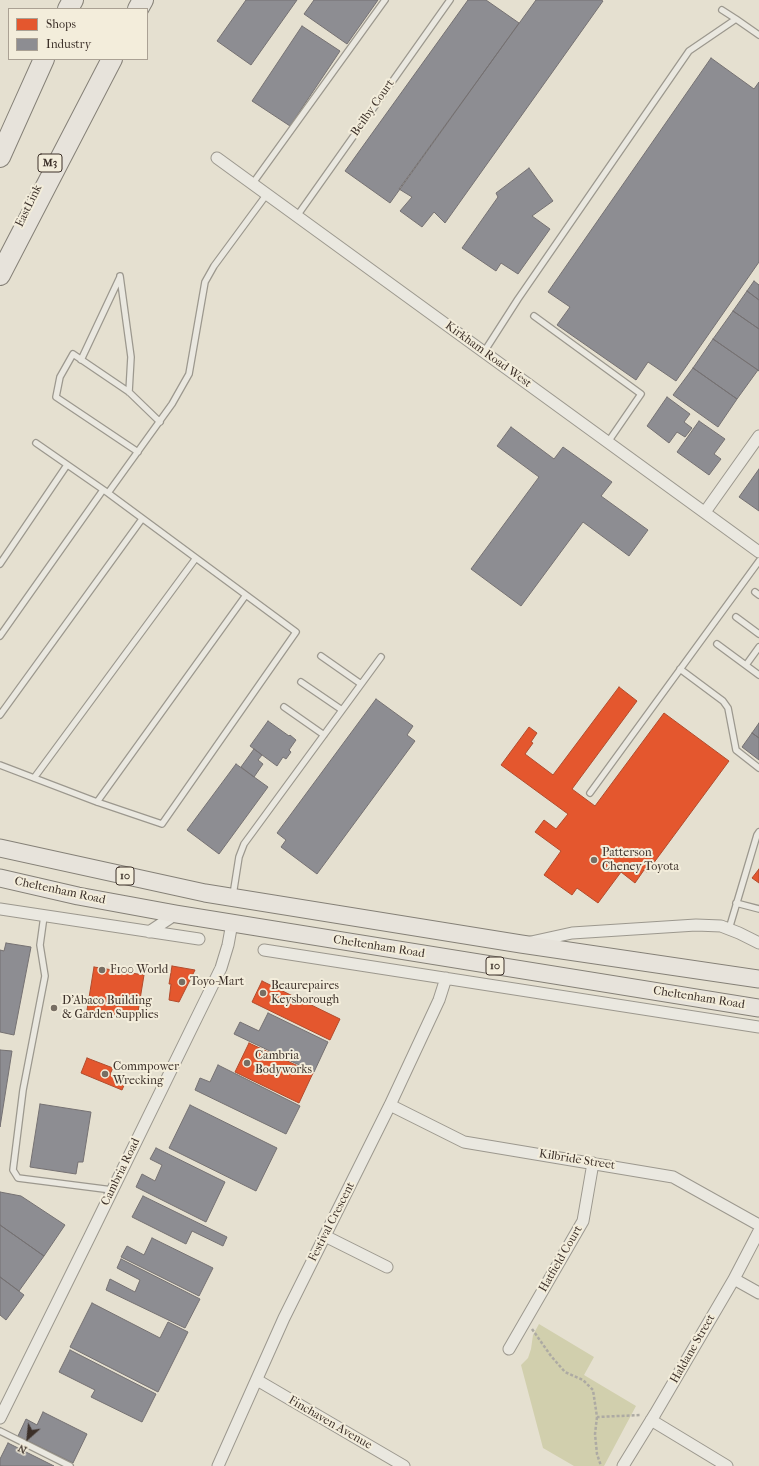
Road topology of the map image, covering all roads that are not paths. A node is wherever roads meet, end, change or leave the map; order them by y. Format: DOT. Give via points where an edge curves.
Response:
graph roads {
  1 [pos="385,0"];
  2 [pos="450,0"];
  3 [pos="722,10"];
  4 [pos="736,20"];
  5 [pos="759,35"];
  6 [pos="44,60"];
  7 [pos="100,60"];
  8 [pos="111,60"];
  9 [pos="0,156"];
  10 [pos="217,158"];
  11 [pos="252,183"];
  12 [pos="267,194"];
  13 [pos="297,216"];
  14 [pos="0,267"];
  15 [pos="0,274"];
  16 [pos="534,316"];
  17 [pos="484,352"];
  18 [pos="81,360"];
  19 [pos="129,392"];
  20 [pos="160,422"];
  21 [pos="759,436"];
  22 [pos="608,442"];
  23 [pos="36,443"];
  24 [pos="138,452"];
  25 [pos="67,465"];
  26 [pos="106,492"];
  27 [pos="705,512"];
  28 [pos="142,518"];
  29 [pos="759,552"];
  30 [pos="196,558"];
  31 [pos="759,561"];
  32 [pos="0,564"];
  33 [pos="246,595"];
  34 [pos="736,617"];
  35 [pos="759,634"];
  36 [pos="0,636"];
  37 [pos="717,644"];
  38 [pos="759,647"];
  39 [pos="321,656"];
  40 [pos="381,657"];
  41 [pos="746,665"];
  42 [pos="680,669"];
  43 [pos="759,675"];
  44 [pos="302,682"];
  45 [pos="361,684"];
  46 [pos="284,706"];
  47 [pos="342,710"];
  48 [pos="0,715"];
  49 [pos="324,736"];
  50 [pos="0,766"];
  51 [pos="759,768"];
  52 [pos="34,778"];
  53 [pos="590,793"];
  54 [pos="97,802"];
  55 [pos="759,832"];
  56 [pos="0,848"];
  57 [pos="0,878"];
  58 [pos="232,897"];
  59 [pos="736,903"];
  60 [pos="0,909"];
  61 [pos="759,909"];
  62 [pos="176,914"];
  63 [pos="44,916"];
  64 [pos="232,923"];
  65 [pos="729,929"];
  66 [pos="150,932"];
  67 [pos="314,937"];
  68 [pos="199,939"];
  69 [pos="759,943"];
  70 [pos="521,944"];
  71 [pos="264,950"];
  72 [pos="326,959"];
  73 [pos="756,977"];
  74 [pos="446,978"];
  75 [pos="759,1008"];
  76 [pos="759,1027"];
  77 [pos="390,1105"];
  78 [pos="593,1163"];
  79 [pos="113,1190"];
  80 [pos="759,1225"];
  81 [pos="759,1231"];
  82 [pos="325,1236"];
  83 [pos="387,1267"];
  84 [pos="734,1279"];
  85 [pos="759,1293"];
  86 [pos="509,1349"];
  87 [pos="257,1380"];
  88 [pos="653,1417"];
  89 [pos="0,1418"];
  90 [pos="0,1431"];
  91 [pos="70,1466"];
  92 [pos="218,1466"];
  93 [pos="404,1466"];
  94 [pos="624,1466"];
  95 [pos="727,1466"];
  1 -- 11 [label="lane"];
  2 -- 13 [label="lane, Beilby Court"];
  3 -- 4 [label="lane"];
  4 -- 5 [label="lane"];
  4 -- 17 [label="lane" via="690,51"];
  6 -- 9 [label="highway"];
  7 -- 14 [label="highway, EastLink / M3"];
  8 -- 15 [label="highway"];
  10 -- 11 [label="street, Kirkham Road West"];
  11 -- 12 [label="street, Kirkham Road West"];
  12 -- 13 [label="street, Kirkham Road West"];
  12 -- 20 [label="lane" via="205,282 188,374"];
  13 -- 17 [label="street, Kirkham Road West"];
  16 -- 22 [label="lane" via="641,394"];
  17 -- 22 [label="street, Kirkham Road West"];
  18 -- 19 [label="lane"];
  18 -- 19 [label="lane" via="120,276 131,357"];
  18 -- 24 [label="lane" via="73,354 60,377 56,397"];
  19 -- 20 [label="lane"];
  20 -- 24 [label="lane"];
  21 -- 27 [label="street"];
  22 -- 27 [label="street, Kirkham Road West"];
  23 -- 25 [label="lane"];
  24 -- 26 [label="lane"];
  25 -- 26 [label="lane"];
  25 -- 32 [label="lane"];
  26 -- 28 [label="lane"];
  26 -- 36 [label="lane"];
  27 -- 29 [label="street, Kirkham Road West"];
  28 -- 30 [label="lane"];
  28 -- 48 [label="lane"];
  30 -- 33 [label="lane"];
  30 -- 52 [label="lane"];
  31 -- 42 [label="lane"];
  33 -- 54 [label="lane"];
  33 -- 54 [label="lane" via="296,632 162,824"];
  34 -- 35 [label="lane"];
  37 -- 41 [label="lane"];
  38 -- 41 [label="lane"];
  39 -- 45 [label="lane"];
  40 -- 45 [label="lane"];
  41 -- 43 [label="lane"];
  42 -- 51 [label="lane" via="723,701 728,708 736,750"];
  42 -- 53 [label="lane"];
  44 -- 47 [label="lane"];
  45 -- 47 [label="lane"];
  46 -- 49 [label="lane"];
  47 -- 49 [label="lane"];
  49 -- 58 [label="lane" via="243,847"];
  50 -- 52 [label="lane"];
  52 -- 54 [label="lane"];
  55 -- 59 [label="lane"];
  56 -- 58 [label="main road, 10"];
  57 -- 62 [label="main road, Cheltenham Road / 10" via="78,896"];
  58 -- 64 [label="main road"];
  58 -- 70 [label="main road, 10"];
  59 -- 61 [label="lane"];
  59 -- 65 [label="lane"];
  60 -- 63 [label="street, Cheltenham Road"];
  62 -- 64 [label="main road, Cheltenham Road / 10"];
  62 -- 66 [label="street"];
  63 -- 66 [label="street, Cheltenham Road"];
  63 -- 79 [label="lane" via="40,945 45,976 23,1090 13,1170 18,1178"];
  64 -- 67 [label="main road, Cheltenham Road / 10"];
  64 -- 79 [label="street, Cambria Road" via="221,968"];
  65 -- 69 [label="street"];
  65 -- 70 [label="street" via="714,925 696,925 611,930 572,934"];
  66 -- 68 [label="street, Cheltenham Road"];
  67 -- 72 [label="street"];
  67 -- 75 [label="main road, Cheltenham Road / 10"];
  70 -- 73 [label="main road, 10"];
  71 -- 72 [label="street, Cheltenham Road"];
  72 -- 74 [label="street, Cheltenham Road"];
  74 -- 76 [label="street, Cheltenham Road"];
  74 -- 77 [label="street, Festival Crescent" via="439,1000"];
  77 -- 78 [label="street, Kilbride Street" via="464,1142"];
  77 -- 82 [label="street, Festival Crescent"];
  78 -- 80 [label="street, Kilbride Street" via="673,1177"];
  78 -- 86 [label="street, Hatfield Court" via="584,1221"];
  79 -- 89 [label="street, Cambria Road"];
  81 -- 84 [label="street, Haldane Street"];
  82 -- 83 [label="street"];
  82 -- 87 [label="street, Festival Crescent" via="284,1318"];
  84 -- 85 [label="street"];
  84 -- 88 [label="street, Haldane Street"];
  87 -- 92 [label="street, Festival Crescent"];
  87 -- 93 [label="street, Finchaven Avenue"];
  88 -- 94 [label="street, Haldane Street"];
  88 -- 95 [label="street"];
  90 -- 91 [label="lane"];
}
